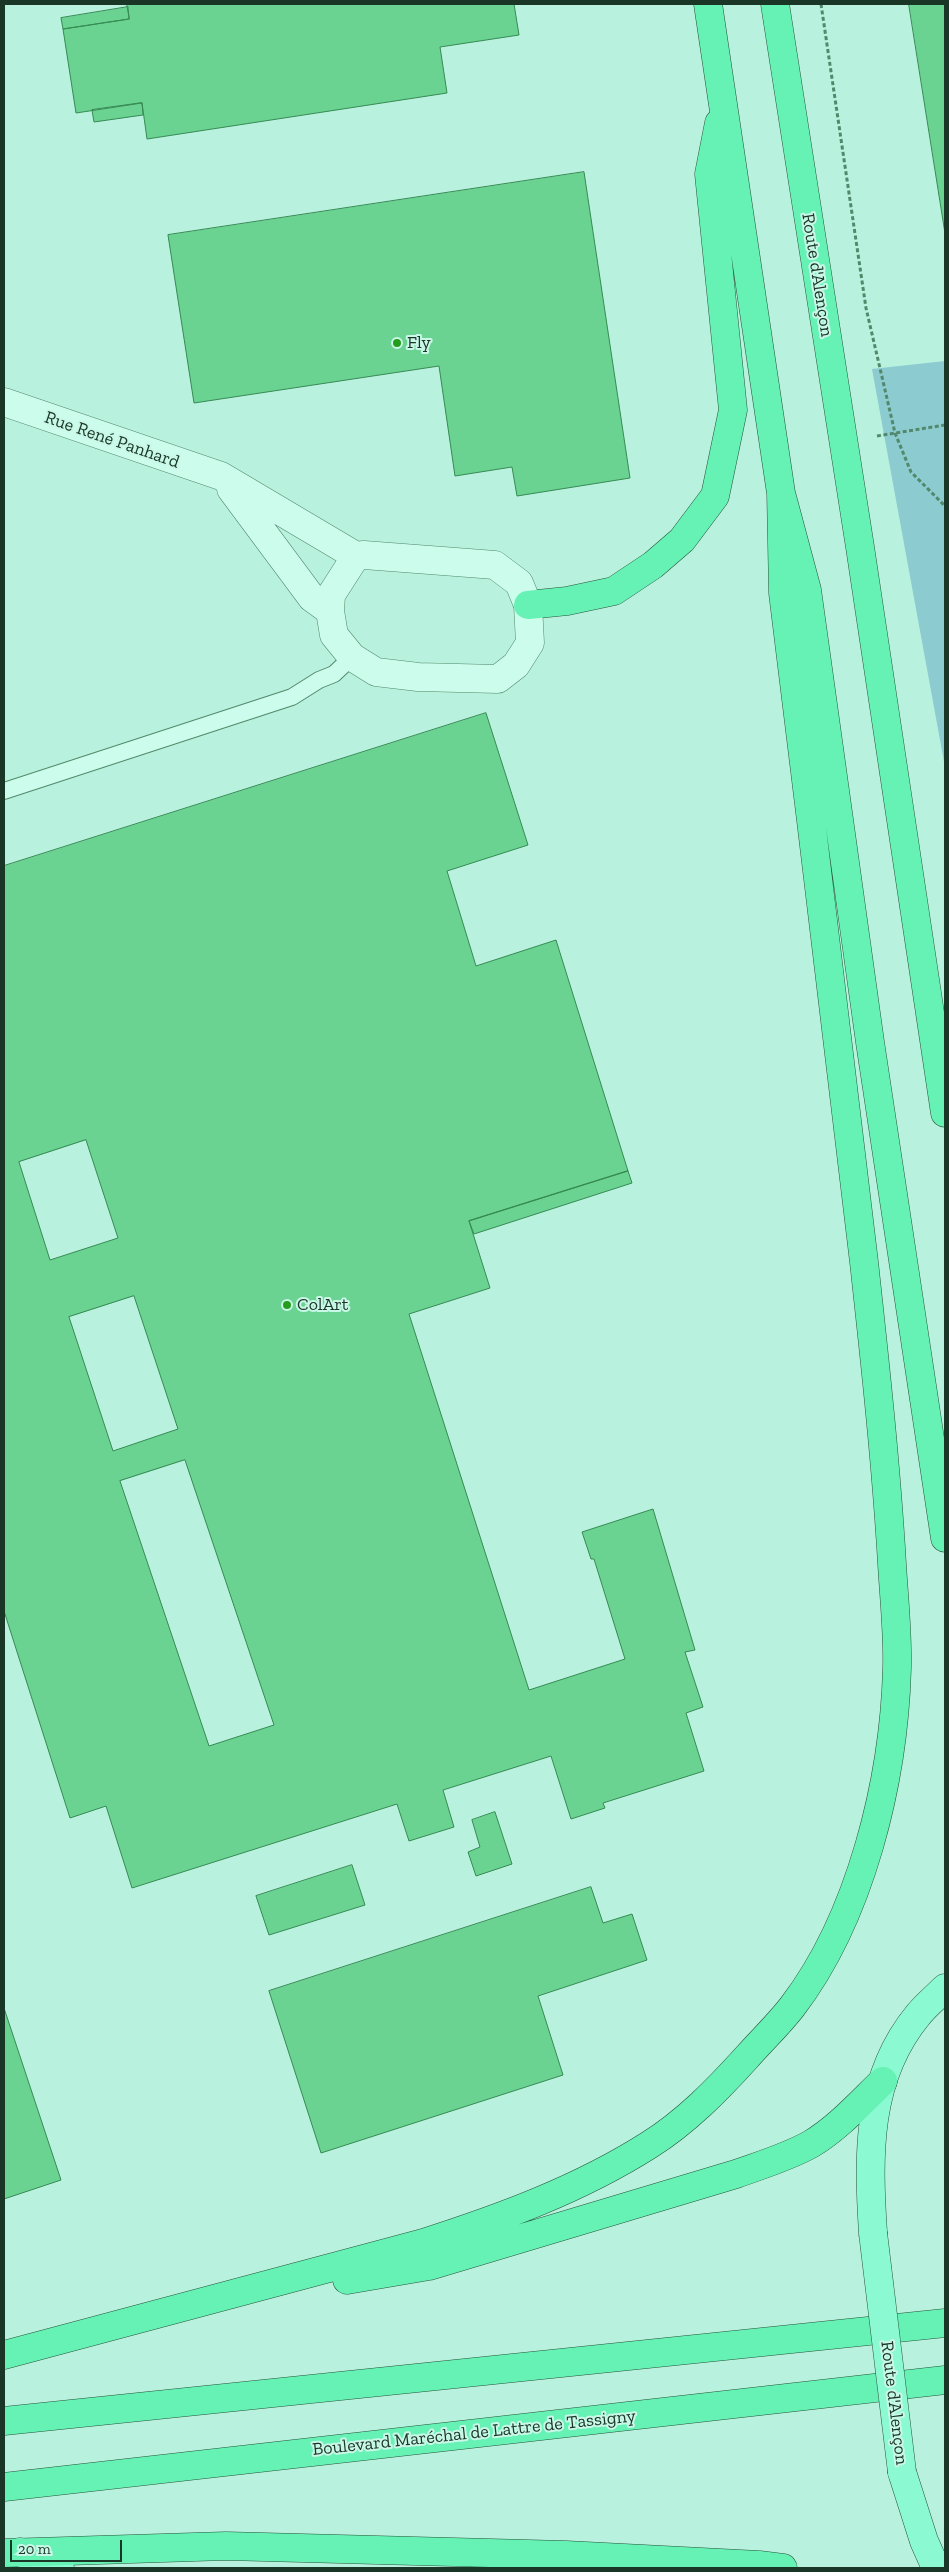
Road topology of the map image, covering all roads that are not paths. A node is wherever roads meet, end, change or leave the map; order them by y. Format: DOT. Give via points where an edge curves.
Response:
graph roads {
  1 [pos="708,4"];
  2 [pos="775,4"];
  3 [pos="723,101"];
  4 [pos="4,402"];
  5 [pos="221,476"];
  6 [pos="781,493"];
  7 [pos="356,556"];
  8 [pos="528,604"];
  9 [pos="330,611"];
  10 [pos="352,657"];
  11 [pos="4,791"];
  12 [pos="924,970"];
  13 [pos="945,1001"];
  14 [pos="945,1113"];
  15 [pos="945,1538"];
  16 [pos="945,1988"];
  17 [pos="884,2081"];
  18 [pos="158,2314"];
  19 [pos="945,2323"];
  20 [pos="4,2355"];
  21 [pos="945,2380"];
  22 [pos="4,2421"];
  23 [pos="4,2487"];
  24 [pos="12,2552"];
  25 [pos="60,2568"];
  26 [pos="783,2568"];
  27 [pos="936,2568"];
  1 -- 3 [label="highway"];
  2 -- 12 [label="highway, Route d'Alençon"];
  3 -- 6 [label="highway"];
  3 -- 8 [label="highway" via="709,174 733,410 715,496 682,540 653,565 614,590 567,601"];
  4 -- 5 [label="street, Rue René Panhard"];
  5 -- 7 [label="street, Rue René Panhard"];
  5 -- 9 [label="street" via="312,598"];
  6 -- 15 [label="highway" via="807,590 870,1042"];
  6 -- 18 [label="highway" via="783,593 852,1152 889,1507 897,1666 883,1795 865,1858 834,1939 793,2006 731,2075 653,2142 609,2169 475,2226"];
  7 -- 8 [label="street" via="495,566 519,583"];
  7 -- 9 [label="street" via="331,595"];
  8 -- 10 [label="street" via="530,643 516,664 498,679 418,677 376,672"];
  9 -- 10 [label="street" via="334,635"];
  10 -- 11 [label="lane" via="334,674 292,697"];
  12 -- 13 [label="highway"];
  12 -- 14 [label="highway"];
  16 -- 17 [label="main road" via="918,2014 895,2052"];
  17 -- 18 [label="highway" via="812,2144 736,2174 429,2266"];
  17 -- 27 [label="main road, Route d'Alençon, bridge" via="871,2125 869,2172 873,2233 902,2472"];
  18 -- 20 [label="highway"];
  19 -- 22 [label="highway"];
  21 -- 23 [label="highway, Boulevard Maréchal de Lattre de Tassigny"];
  24 -- 25 [label="main road"];
  24 -- 26 [label="highway" via="226,2546 566,2555"];
}
